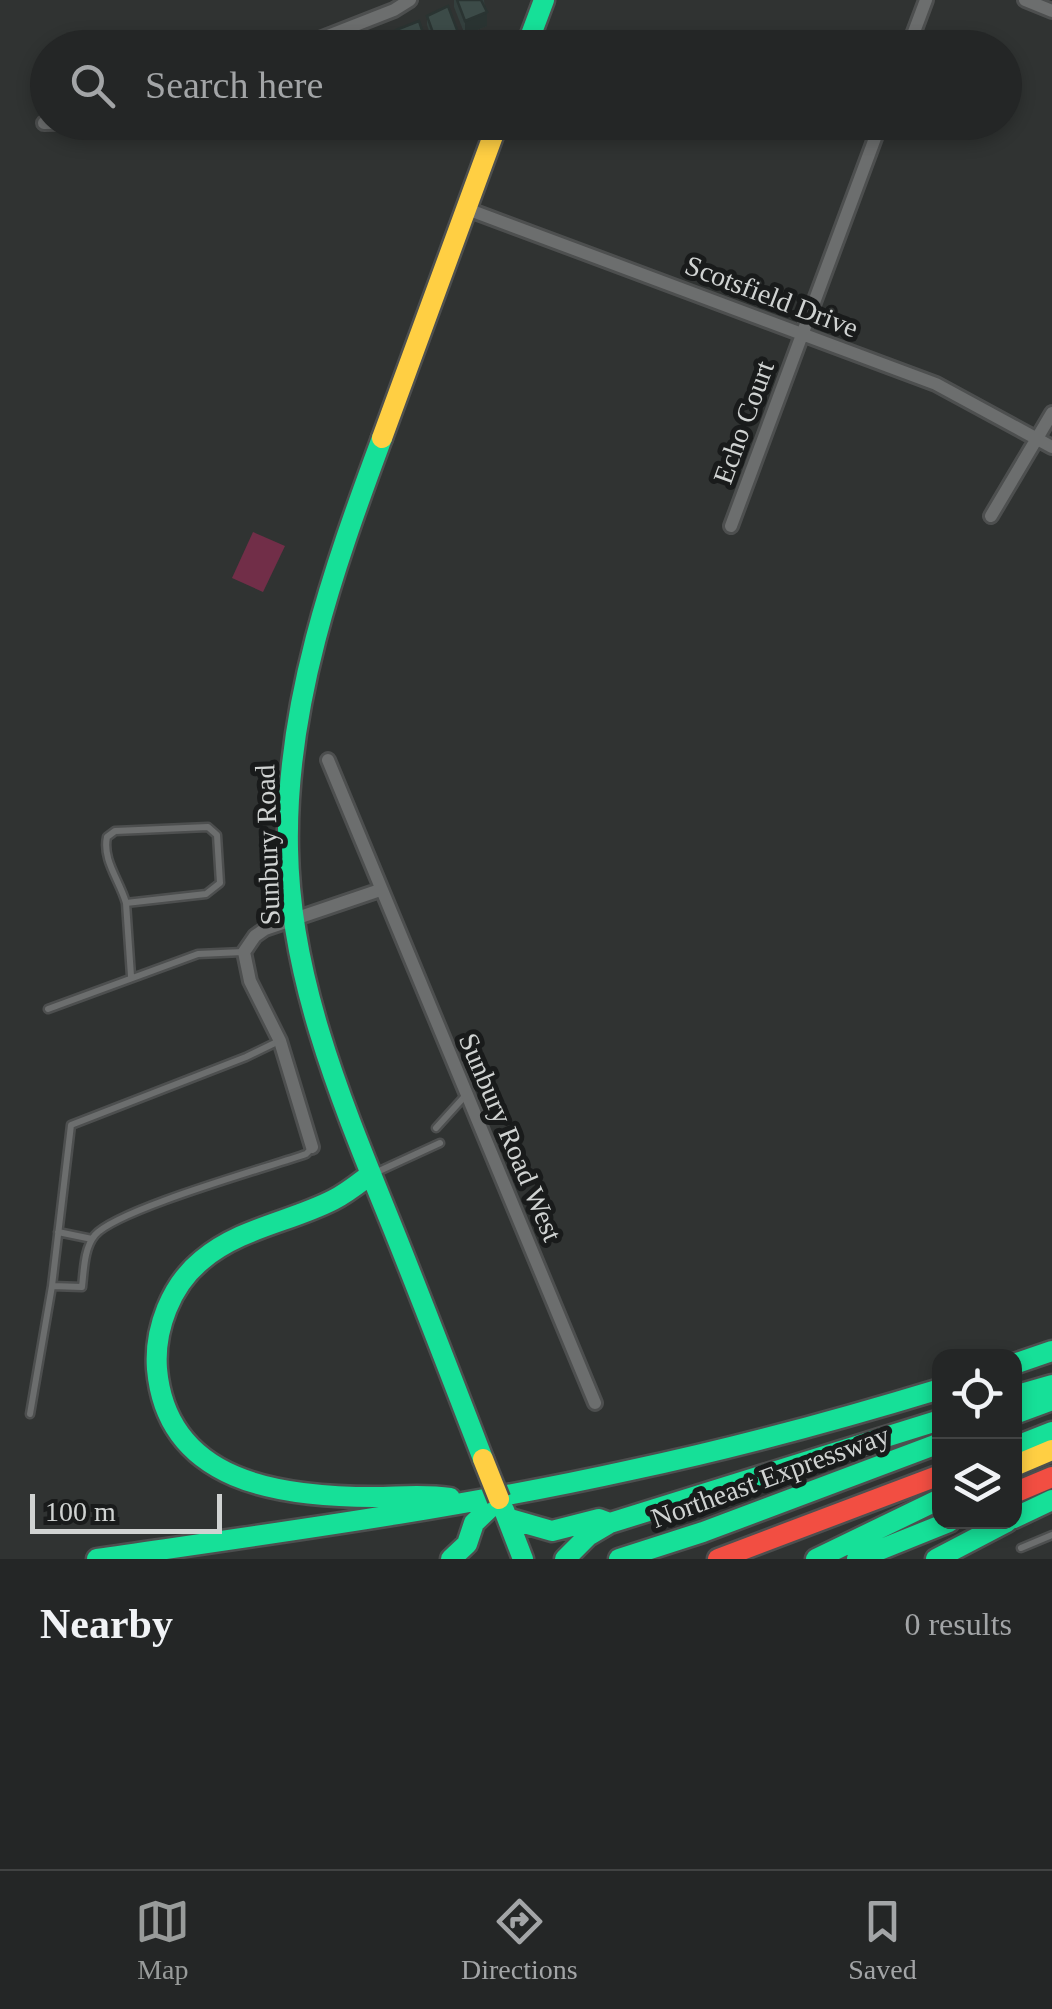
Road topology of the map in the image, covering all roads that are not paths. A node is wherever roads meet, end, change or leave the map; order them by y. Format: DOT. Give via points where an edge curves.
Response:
graph roads {
  1 [pos="410,0"];
  2 [pos="544,0"];
  3 [pos="926,0"];
  4 [pos="1024,0"];
  5 [pos="1052,11"];
  6 [pos="343,30"];
  7 [pos="533,30"];
  8 [pos="915,30"];
  9 [pos="491,140"];
  10 [pos="873,140"];
  11 [pos="466,208"];
  12 [pos="801,335"];
  13 [pos="1052,413"];
  14 [pos="1037,438"];
  15 [pos="1052,447"];
  16 [pos="991,516"];
  17 [pos="731,526"];
  18 [pos="328,760"];
  19 [pos="380,890"];
  20 [pos="126,902"];
  21 [pos="293,917"];
  22 [pos="244,952"];
  23 [pos="131,976"];
  24 [pos="48,1009"];
  25 [pos="280,1041"];
  26 [pos="466,1095"];
  27 [pos="436,1128"];
  28 [pos="440,1143"];
  29 [pos="312,1147"];
  30 [pos="371,1174"];
  31 [pos="58,1232"];
  32 [pos="92,1239"];
  33 [pos="52,1286"];
  34 [pos="1052,1351"];
  35 [pos="1022,1361"];
  36 [pos="1052,1384"];
  37 [pos="932,1391"];
  38 [pos="1022,1393"];
  39 [pos="1052,1400"];
  40 [pos="595,1403"];
  41 [pos="1022,1411"];
  42 [pos="30,1414"];
  43 [pos="932,1422"];
  44 [pos="1052,1432"];
  45 [pos="1022,1444"];
  46 [pos="932,1445"];
  47 [pos="1052,1450"];
  48 [pos="1022,1463"];
  49 [pos="1052,1477"];
  50 [pos="932,1478"];
  51 [pos="1022,1490"];
  52 [pos="1052,1500"];
  53 [pos="932,1504"];
  54 [pos="503,1508"];
  55 [pos="474,1513"];
  56 [pos="1022,1514"];
  57 [pos="610,1523"];
  58 [pos="932,1529"];
  59 [pos="994,1529"];
  60 [pos="1052,1535"];
  61 [pos="1022,1548"];
  62 [pos="568,1556"];
  63 [pos="97,1559"];
  64 [pos="451,1559"];
  65 [pos="524,1559"];
  66 [pos="619,1559"];
  67 [pos="718,1559"];
  68 [pos="816,1559"];
  69 [pos="858,1559"];
  70 [pos="936,1559"];
  1 -- 6 [label="street"];
  2 -- 7 [label="main road"];
  3 -- 8 [label="street"];
  4 -- 5 [label="street"];
  9 -- 11 [label="main road, Sunbury Road"];
  10 -- 12 [label="street, Echo Court"];
  11 -- 12 [label="street, Scotsfield Drive"];
  11 -- 21 [label="main road, Sunbury Road" via="314,636 289,777"];
  12 -- 14 [label="street, Scotsfield Drive" via="936,384"];
  12 -- 17 [label="street, Echo Court"];
  13 -- 14 [label="street"];
  14 -- 15 [label="street, Scotsfield Drive"];
  14 -- 16 [label="street"];
  18 -- 19 [label="street, Sunbury Road West"];
  19 -- 21 [label="street"];
  19 -- 26 [label="street, Sunbury Road West"];
  20 -- 20 [label="lane" via="215,890 220,883 214,831 115,831 107,837 108,860"];
  20 -- 23 [label="lane"];
  21 -- 22 [label="street" via="260,931"];
  21 -- 30 [label="main road, Sunbury Road" via="323,1042"];
  22 -- 23 [label="lane" via="198,954"];
  22 -- 25 [label="street" via="250,981"];
  23 -- 24 [label="lane"];
  25 -- 29 [label="street"];
  25 -- 31 [label="lane" via="72,1124"];
  26 -- 27 [label="lane"];
  26 -- 40 [label="street, Sunbury Road West"];
  28 -- 30 [label="lane"];
  29 -- 32 [label="lane" via="146,1208"];
  30 -- 54 [label="main road, Sunbury Road, bridge"];
  30 -- 55 [label="main road" via="336,1198 226,1244 188,1274 167,1306 158,1337 164,1408 191,1448 244,1482 301,1494 436,1495"];
  31 -- 32 [label="lane"];
  31 -- 33 [label="lane"];
  32 -- 33 [label="lane" via="82,1287"];
  33 -- 42 [label="lane"];
  34 -- 35 [label="main road"];
  36 -- 38 [label="main road"];
  37 -- 55 [label="main road"];
  39 -- 41 [label="main road"];
  43 -- 57 [label="main road"];
  44 -- 45 [label="main road"];
  46 -- 66 [label="main road, Northeast Expressway"];
  47 -- 48 [label="main road"];
  49 -- 51 [label="main road"];
  50 -- 67 [label="main road, Northeast Expressway"];
  52 -- 56 [label="main road"];
  53 -- 68 [label="main road"];
  54 -- 55 [label="main road"];
  54 -- 57 [label="main road" via="552,1531"];
  54 -- 65 [label="main road, Sunbury Road"];
  55 -- 63 [label="main road"];
  55 -- 64 [label="main road" via="467,1544"];
  57 -- 62 [label="main road"];
  58 -- 69 [label="main road"];
  59 -- 70 [label="main road"];
  60 -- 61 [label="lane"];
}
